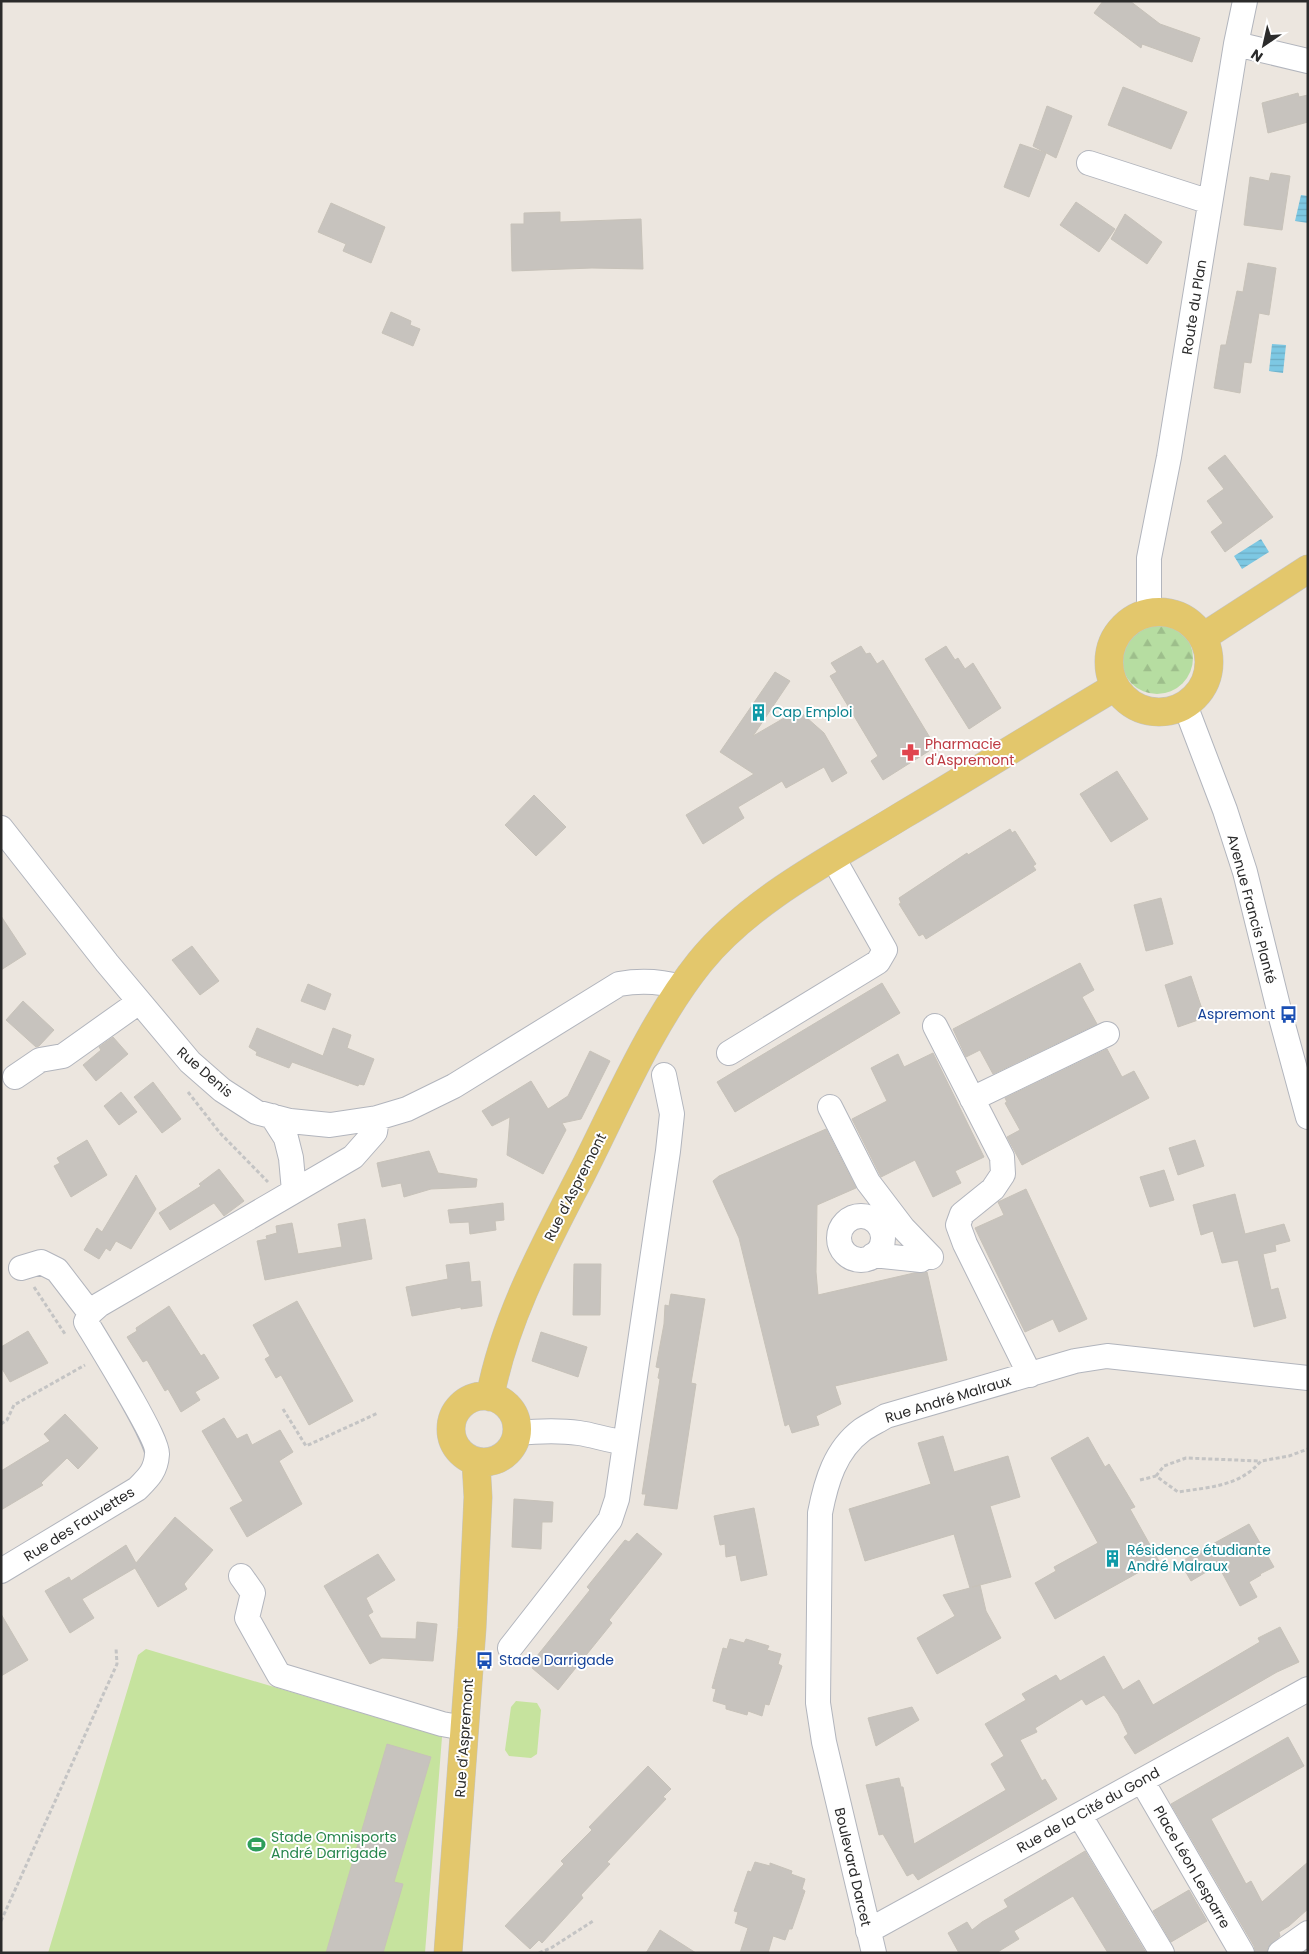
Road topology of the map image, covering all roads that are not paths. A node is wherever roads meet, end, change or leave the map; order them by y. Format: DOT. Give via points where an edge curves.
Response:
graph roads {
  1 [pos="1241,2"];
  2 [pos="1236,44"];
  3 [pos="1308,61"];
  4 [pos="1089,163"];
  5 [pos="1210,202"];
  6 [pos="1308,569"];
  7 [pos="1149,613"];
  8 [pos="1202,637"];
  9 [pos="1115,687"];
  10 [pos="1185,705"];
  11 [pos="1,828"];
  12 [pos="833,858"];
  13 [pos="681,987"];
  14 [pos="139,1002"];
  15 [pos="935,1026"];
  16 [pos="1107,1034"];
  17 [pos="729,1053"];
  18 [pos="664,1075"];
  19 [pos="15,1077"];
  20 [pos="972,1099"];
  21 [pos="830,1108"];
  22 [pos="272,1116"];
  23 [pos="1308,1117"];
  24 [pos="378,1118"];
  25 [pos="288,1194"];
  26 [pos="880,1213"];
  27 [pos="873,1255"];
  28 [pos="22,1268"];
  29 [pos="90,1313"];
  30 [pos="1030,1375"];
  31 [pos="1308,1378"];
  32 [pos="490,1396"];
  33 [pos="517,1433"];
  34 [pos="624,1442"];
  35 [pos="476,1462"];
  36 [pos="1,1571"];
  37 [pos="241,1576"];
  38 [pos="510,1648"];
  39 [pos="1308,1689"];
  40 [pos="464,1728"];
  41 [pos="833,1781"];
  42 [pos="1142,1781"];
  43 [pos="1080,1816"];
  44 [pos="1308,1933"];
  45 [pos="871,1942"];
  46 [pos="448,1953"];
  47 [pos="1162,1953"];
  48 [pos="1242,1953"];
  49 [pos="1280,1953"];
  1 -- 2 [label="street, Route du Plan"];
  2 -- 3 [label="street"];
  2 -- 5 [label="street, Route du Plan"];
  4 -- 5 [label="street"];
  5 -- 7 [label="street, Route du Plan" via="1169,457 1149,558"];
  6 -- 8 [label="main road"];
  7 -- 8 [label="main road" via="1165,612 1180,617 1193,625"];
  7 -- 9 [label="main road" via="1136,617 1116,635 1108,661"];
  8 -- 10 [label="main road" via="1208,652 1209,668 1197,695"];
  9 -- 10 [label="main road" via="1138,708 1170,711"];
  9 -- 12 [label="main road, Rue d'Aspremont"];
  10 -- 23 [label="street, Avenue Francis Planté" via="1245,872"];
  11 -- 14 [label="street, Rue Denis"];
  12 -- 13 [label="main road, Rue d'Aspremont" via="760,905 729,931"];
  12 -- 17 [label="street" via="885,950 878,962"];
  13 -- 24 [label="street, Rue Denis" via="663,982 619,984 454,1086 407,1109"];
  13 -- 32 [label="main road, Rue d'Aspremont" via="656,1028 529,1277 495,1369"];
  14 -- 19 [label="street" via="64,1056 40,1060"];
  14 -- 22 [label="street, Rue Denis" via="190,1062 222,1090 256,1112"];
  15 -- 20 [label="street"];
  16 -- 20 [label="street"];
  18 -- 34 [label="street" via="672,1114"];
  20 -- 30 [label="street" via="1002,1157 1003,1174 993,1189 962,1214 958,1225"];
  21 -- 26 [label="street"];
  22 -- 24 [label="street, Rue Denis" via="330,1125"];
  22 -- 25 [label="street" via="286,1138 291,1158"];
  24 -- 25 [label="street" via="375,1132 353,1157"];
  25 -- 29 [label="street" via="100,1304"];
  26 -- 27 [label="street" via="883,1240"];
  26 -- 27 [label="street" via="848,1219 840,1229 839,1242 844,1253 855,1259 868,1259"];
  26 -- 27 [label="street" via="929,1256 921,1260"];
  28 -- 29 [label="street, Rue des Fauvettes" via="41,1262 57,1270"];
  29 -- 36 [label="street, Rue des Fauvettes" via="86,1322 149,1430 158,1452 153,1473 137,1489"];
  30 -- 31 [label="street, Rue André Malraux" via="1107,1356"];
  30 -- 41 [label="street, Rue André Malraux" via="886,1416 861,1431 834,1463 820,1512 818,1604 818,1703"];
  32 -- 33 [label="main road" via="505,1404 515,1417"];
  32 -- 35 [label="main road" via="474,1398 460,1406 451,1420 451,1436 460,1453"];
  33 -- 34 [label="street" via="551,1430"];
  33 -- 35 [label="main road" via="510,1450 495,1461"];
  34 -- 38 [label="street" via="617,1499 610,1520"];
  35 -- 40 [label="main road, Rue d'Aspremont" via="478,1497"];
  37 -- 40 [label="street" via="253,1593 247,1618 279,1675"];
  39 -- 42 [label="street, Rue de la Cité du Gond"];
  40 -- 46 [label="main road, Rue d'Aspremont"];
  41 -- 45 [label="street, Boulevard Darcet"];
  42 -- 43 [label="street, Rue de la Cité du Gond"];
  42 -- 48 [label="street, Place Léon Lesparre"];
  43 -- 45 [label="street, Rue de la Cité du Gond"];
  43 -- 47 [label="street"];
  44 -- 49 [label="street"];
}
